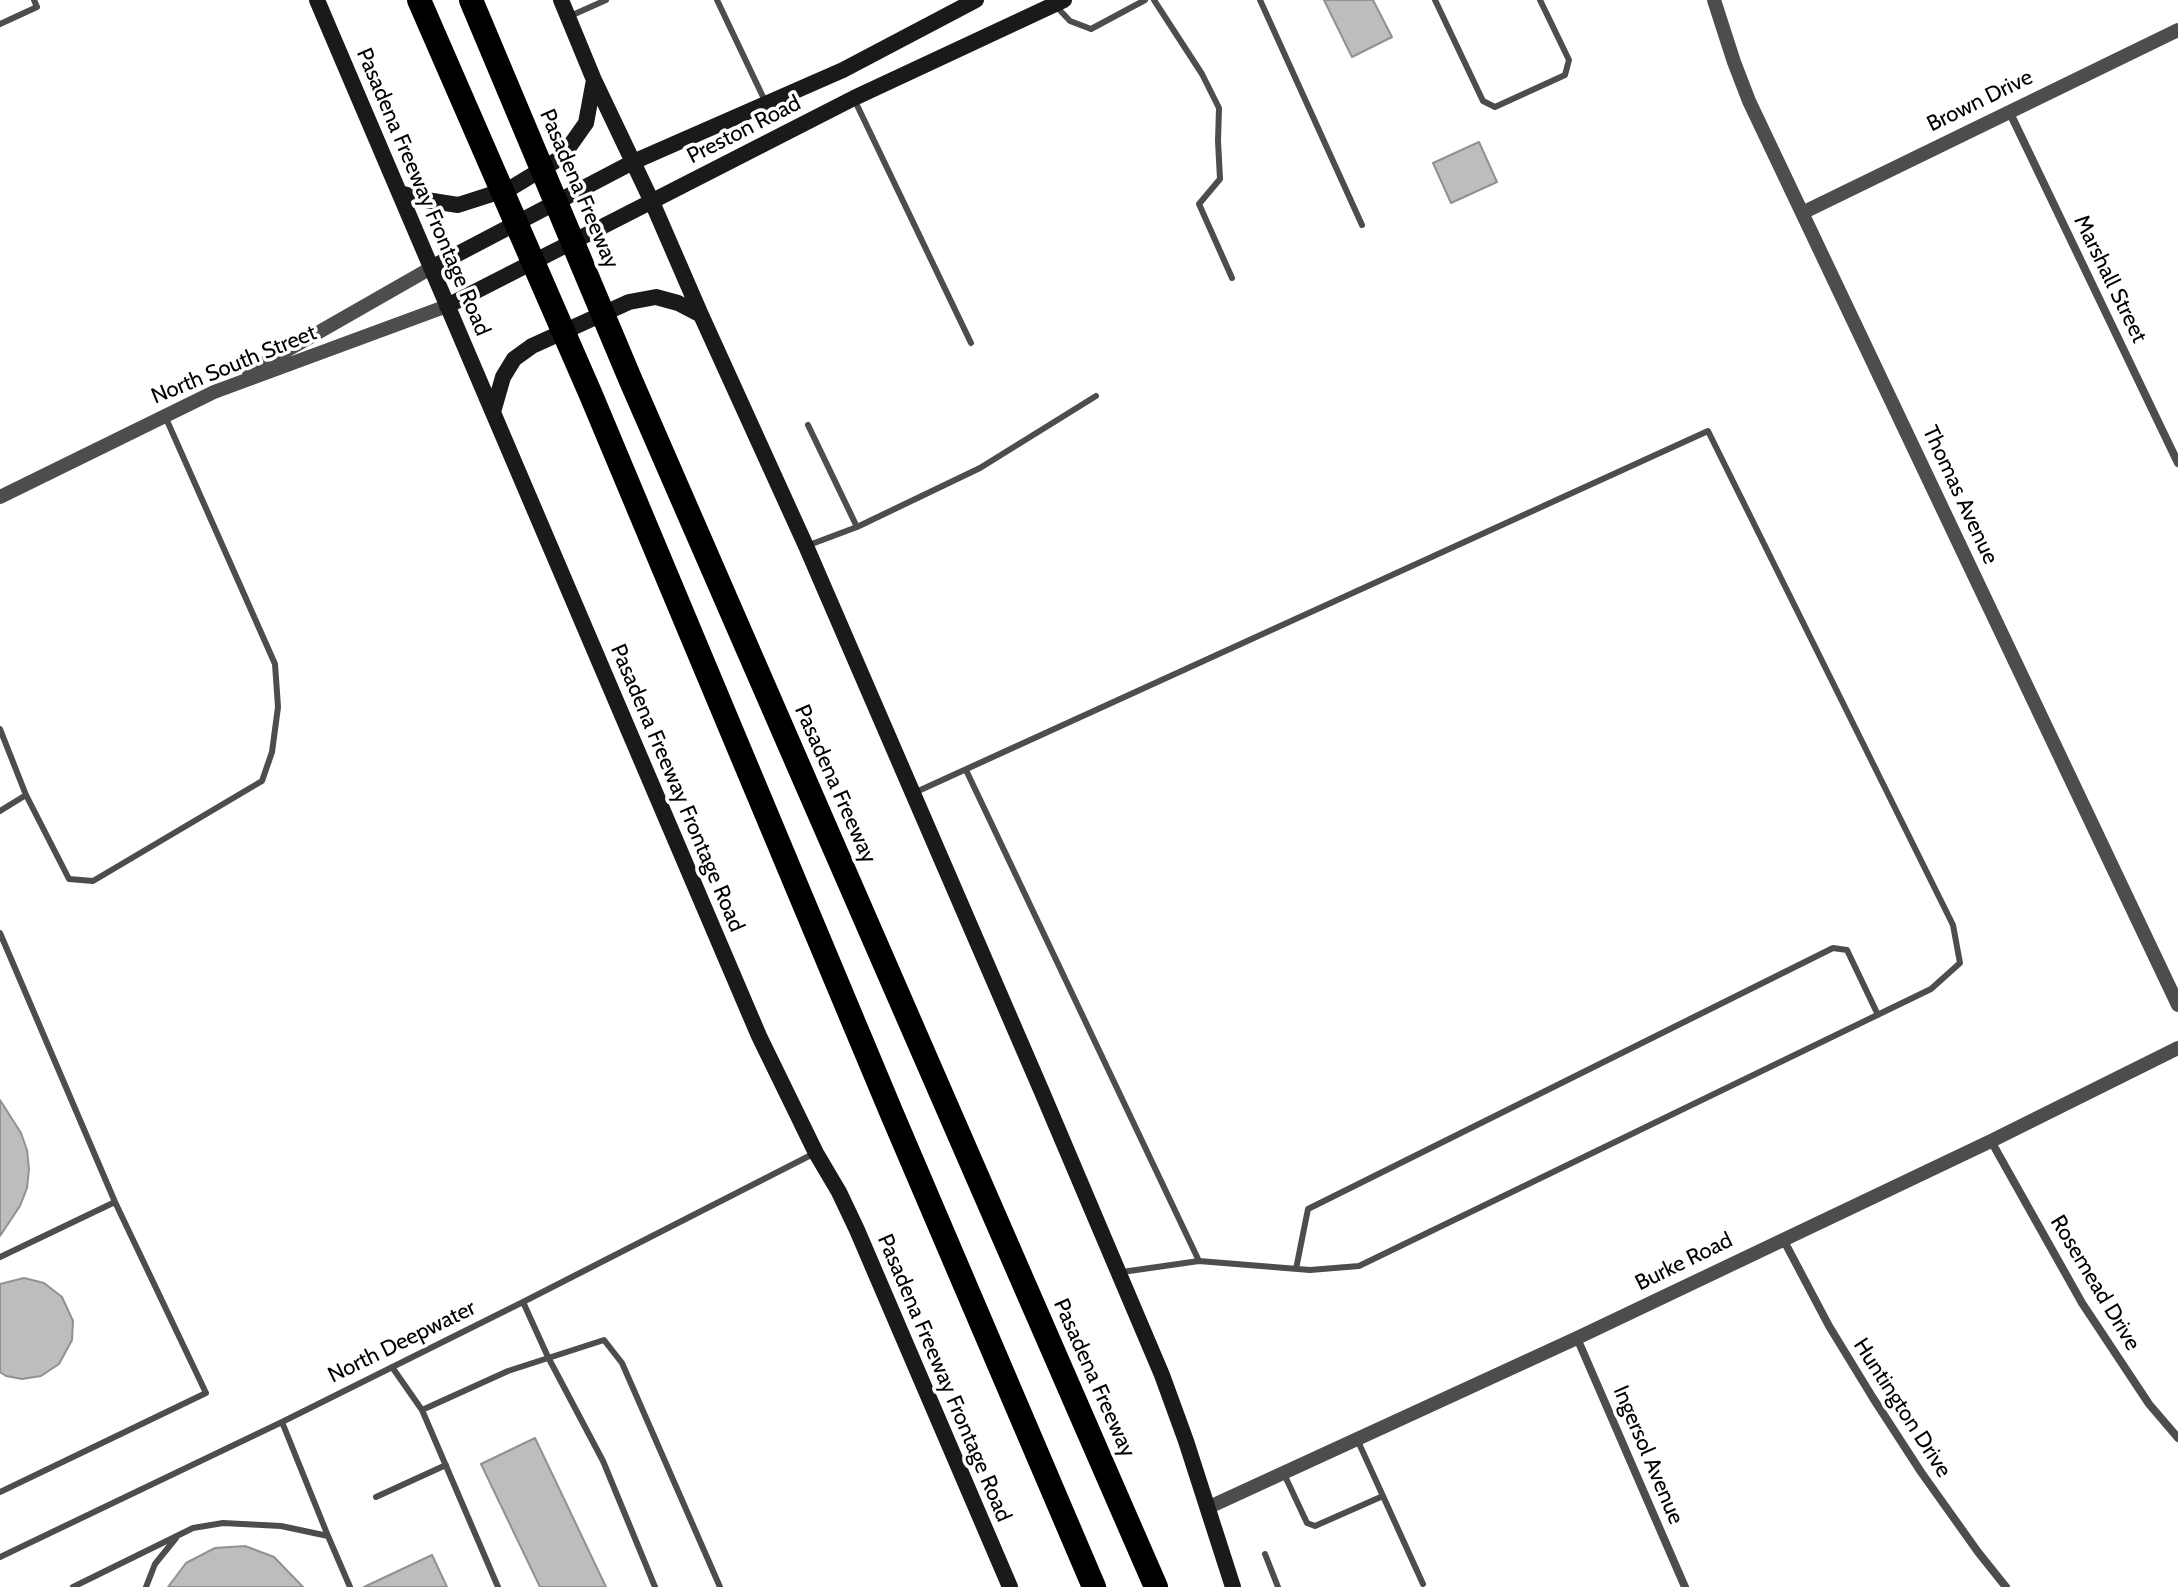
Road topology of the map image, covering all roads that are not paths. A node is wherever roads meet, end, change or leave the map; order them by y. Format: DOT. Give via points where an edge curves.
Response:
graph roads {
  1 [pos="34,0"];
  2 [pos="317,0"];
  3 [pos="419,0"];
  4 [pos="471,0"];
  5 [pos="561,0"];
  6 [pos="606,0"];
  7 [pos="717,0"];
  8 [pos="976,0"];
  9 [pos="1145,0"];
  10 [pos="1154,0"];
  11 [pos="1260,0"];
  12 [pos="1435,0"];
  13 [pos="1540,0"];
  14 [pos="1714,0"];
  15 [pos="1057,2"];
  16 [pos="568,17"];
  17 [pos="0,24"];
  18 [pos="2178,30"];
  19 [pos="843,70"];
  20 [pos="594,80"];
  21 [pos="854,98"];
  22 [pos="767,104"];
  23 [pos="2009,111"];
  24 [pos="633,162"];
  25 [pos="400,193"];
  26 [pos="652,202"];
  27 [pos="1802,213"];
  28 [pos="1362,225"];
  29 [pos="431,268"];
  30 [pos="1232,278"];
  31 [pos="447,306"];
  32 [pos="701,315"];
  33 [pos="971,343"];
  34 [pos="214,392"];
  35 [pos="1096,396"];
  36 [pos="493,412"];
  37 [pos="165,416"];
  38 [pos="808,425"];
  39 [pos="2178,463"];
  40 [pos="0,497"];
  41 [pos="857,527"];
  42 [pos="806,546"];
  43 [pos="0,729"];
  44 [pos="966,770"];
  45 [pos="913,794"];
  46 [pos="26,795"];
  47 [pos="0,811"];
  48 [pos="0,933"];
  49 [pos="2178,1005"];
  50 [pos="1878,1015"];
  51 [pos="2178,1048"];
  52 [pos="1991,1141"];
  53 [pos="816,1153"];
  54 [pos="115,1202"];
  55 [pos="1783,1239"];
  56 [pos="0,1257"];
  57 [pos="1199,1261"];
  58 [pos="1296,1269"];
  59 [pos="1119,1272"];
  60 [pos="523,1302"];
  61 [pos="1577,1338"];
  62 [pos="548,1357"];
  63 [pos="392,1367"];
  64 [pos="422,1410"];
  65 [pos="282,1422"];
  66 [pos="2178,1438"];
  67 [pos="1357,1439"];
  68 [pos="446,1465"];
  69 [pos="1284,1473"];
  70 [pos="0,1492"];
  71 [pos="1383,1496"];
  72 [pos="376,1497"];
  73 [pos="1207,1508"];
  74 [pos="179,1535"];
  75 [pos="328,1536"];
  76 [pos="1265,1554"];
  77 [pos="0,1557"];
  78 [pos="1423,1584"];
  79 [pos="73,1587"];
  80 [pos="146,1587"];
  81 [pos="350,1587"];
  82 [pos="498,1587"];
  83 [pos="655,1587"];
  84 [pos="720,1587"];
  85 [pos="1010,1587"];
  86 [pos="1094,1587"];
  87 [pos="1156,1587"];
  88 [pos="1233,1587"];
  89 [pos="1278,1587"];
  90 [pos="1685,1587"];
  91 [pos="2006,1587"];
  1 -- 17 [label="lane" via="37,7"];
  2 -- 25 [label="main road, Pasadena Freeway Frontage Road"];
  3 -- 86 [label="highway"];
  4 -- 87 [label="highway, Pasadena Freeway" via="631,381"];
  5 -- 16 [label="main road"];
  6 -- 16 [label="lane"];
  7 -- 22 [label="lane"];
  8 -- 19 [label="main road, Preston Road"];
  9 -- 15 [label="lane" via="1091,29 1070,21"];
  10 -- 30 [label="lane" via="1219,108 1220,179 1199,204"];
  11 -- 28 [label="lane"];
  12 -- 13 [label="lane" via="1483,101 1495,107 1565,75 1569,60"];
  14 -- 27 [label="street, Thomas Avenue" via="1749,101"];
  15 -- 21 [label="main road, Preston Road"];
  16 -- 20 [label="main road"];
  18 -- 23 [label="street, Brown Drive"];
  19 -- 21 [label="main road"];
  19 -- 22 [label="main road, Preston Road"];
  20 -- 24 [label="main road"];
  20 -- 25 [label="main road" via="586,123 562,157 511,188 458,205"];
  21 -- 26 [label="main road, Preston Road"];
  21 -- 33 [label="lane"];
  22 -- 24 [label="main road, Preston Road"];
  23 -- 27 [label="street, Brown Drive"];
  23 -- 39 [label="street, Marshall Street"];
  24 -- 26 [label="main road"];
  24 -- 29 [label="main road, Preston Road"];
  25 -- 29 [label="main road, Pasadena Freeway Frontage Road"];
  26 -- 31 [label="main road, Preston Road"];
  26 -- 32 [label="main road"];
  27 -- 49 [label="street, Thomas Avenue"];
  29 -- 31 [label="main road, Pasadena Freeway Frontage Road"];
  29 -- 34 [label="street"];
  31 -- 34 [label="street, North South Street"];
  31 -- 36 [label="main road, Pasadena Freeway Frontage Road"];
  32 -- 36 [label="main road" via="656,297 629,302 532,346 514,359 503,377"];
  32 -- 42 [label="main road"];
  34 -- 37 [label="street, North South Street"];
  35 -- 41 [label="lane" via="980,468"];
  36 -- 53 [label="main road, Pasadena Freeway Frontage Road" via="753,1021"];
  37 -- 40 [label="street, North South Street"];
  37 -- 46 [label="lane" via="275,664 278,707 262,781 93,881 69,879"];
  38 -- 41 [label="lane"];
  41 -- 42 [label="lane"];
  42 -- 45 [label="main road"];
  43 -- 46 [label="lane"];
  44 -- 45 [label="lane"];
  44 -- 50 [label="lane" via="1708,431 1953,925 1960,963 1931,989"];
  44 -- 57 [label="lane"];
  45 -- 59 [label="main road"];
  46 -- 47 [label="lane"];
  48 -- 54 [label="lane"];
  50 -- 58 [label="lane" via="1359,1266"];
  50 -- 58 [label="lane" via="1847,950 1833,948 1308,1209"];
  51 -- 52 [label="street, Burke Road"];
  52 -- 55 [label="street, Burke Road"];
  52 -- 66 [label="street, Rosemead Drive" via="2082,1303"];
  53 -- 60 [label="lane, North Deepwater"];
  53 -- 85 [label="main road, Pasadena Freeway Frontage Road" via="857,1230"];
  54 -- 56 [label="lane"];
  54 -- 70 [label="lane" via="206,1393"];
  55 -- 61 [label="street, Burke Road"];
  55 -- 91 [label="street, Huntington Drive" via="1873,1398"];
  57 -- 58 [label="lane"];
  57 -- 59 [label="lane"];
  59 -- 73 [label="main road" via="1162,1375"];
  60 -- 62 [label="lane"];
  60 -- 63 [label="lane, North Deepwater"];
  61 -- 67 [label="street, Burke Road"];
  61 -- 90 [label="street, Ingersol Avenue"];
  62 -- 64 [label="lane"];
  62 -- 83 [label="lane" via="603,1461"];
  62 -- 84 [label="lane" via="604,1340 622,1363"];
  63 -- 64 [label="lane"];
  63 -- 65 [label="lane, North Deepwater"];
  64 -- 68 [label="lane"];
  65 -- 75 [label="lane"];
  65 -- 77 [label="lane, North Deepwater"];
  67 -- 69 [label="street, Burke Road"];
  67 -- 71 [label="lane"];
  68 -- 72 [label="lane"];
  68 -- 82 [label="lane"];
  69 -- 71 [label="lane" via="1307,1523 1315,1526"];
  69 -- 73 [label="street, Burke Road"];
  71 -- 78 [label="lane"];
  73 -- 88 [label="main road"];
  74 -- 75 [label="lane" via="223,1523 281,1526"];
  74 -- 79 [label="lane"];
  74 -- 80 [label="lane" via="155,1564"];
  75 -- 81 [label="lane"];
  76 -- 89 [label="lane"];
}
